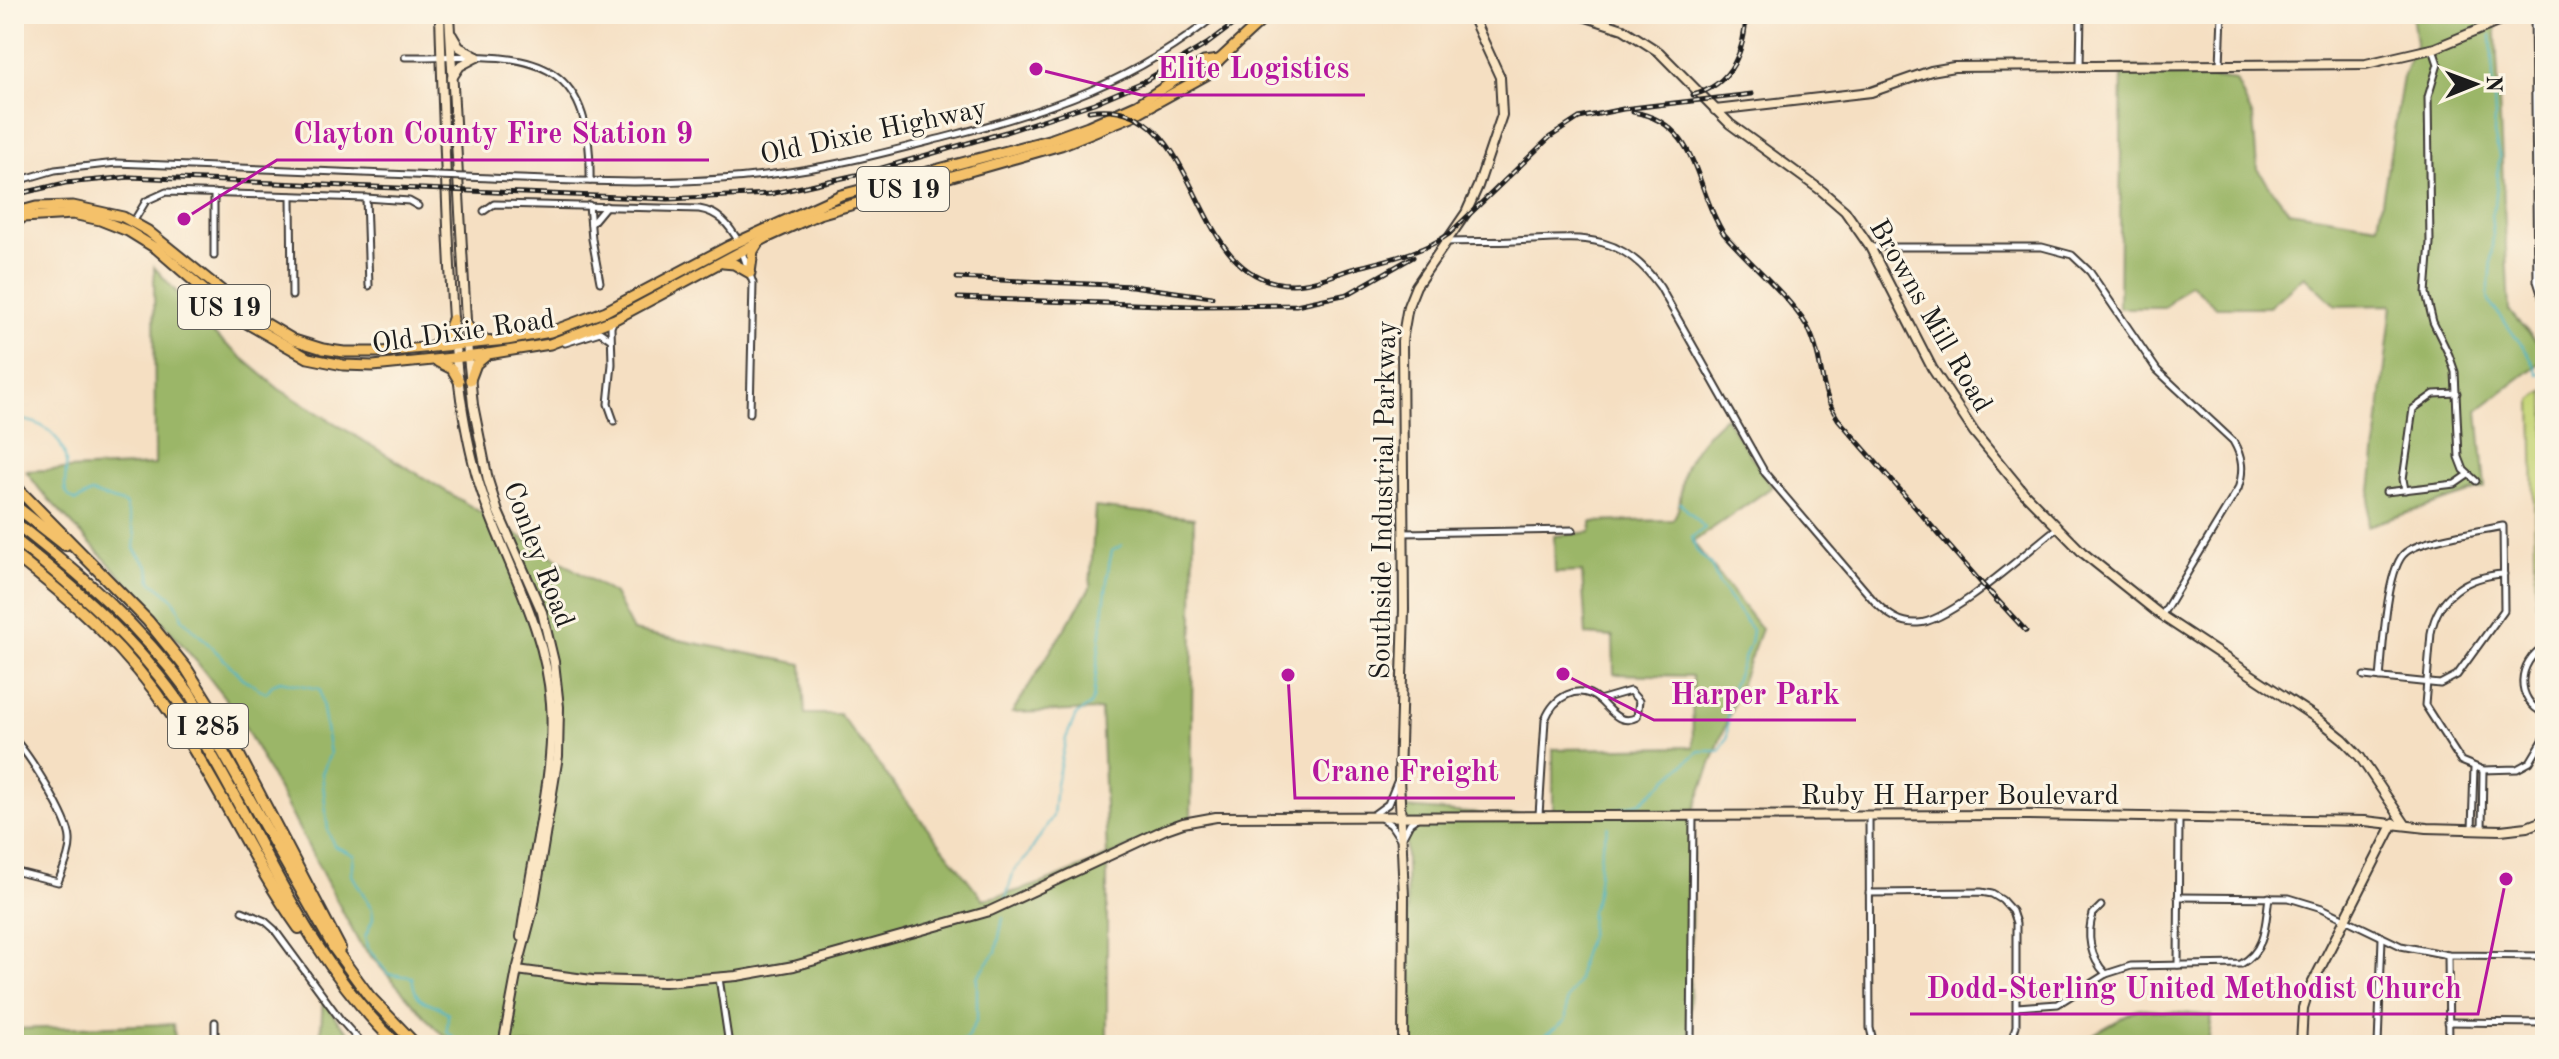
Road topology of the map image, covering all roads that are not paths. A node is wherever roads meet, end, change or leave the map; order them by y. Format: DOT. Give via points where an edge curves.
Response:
graph roads {
  1 [pos="440,14"];
  2 [pos="449,14"];
  3 [pos="1217,14"];
  4 [pos="1269,14"];
  5 [pos="1471,14"];
  6 [pos="1577,14"];
  7 [pos="2081,14"];
  8 [pos="2222,14"];
  9 [pos="2517,14"];
  10 [pos="2534,14"];
  11 [pos="449,27"];
  12 [pos="2433,49"];
  13 [pos="405,57"];
  14 [pos="446,57"];
  15 [pos="477,57"];
  16 [pos="2534,58"];
  17 [pos="2545,58"];
  18 [pos="2080,66"];
  19 [pos="2220,66"];
  20 [pos="452,79"];
  21 [pos="1715,110"];
  22 [pos="1069,137"];
  23 [pos="590,181"];
  24 [pos="14,182"];
  25 [pos="214,193"];
  26 [pos="291,196"];
  27 [pos="366,198"];
  28 [pos="589,205"];
  29 [pos="418,206"];
  30 [pos="606,206"];
  31 [pos="484,211"];
  32 [pos="14,213"];
  33 [pos="14,224"];
  34 [pos="590,225"];
  35 [pos="131,226"];
  36 [pos="1446,242"];
  37 [pos="758,243"];
  38 [pos="740,246"];
  39 [pos="1870,247"];
  40 [pos="214,256"];
  41 [pos="719,264"];
  42 [pos="750,273"];
  43 [pos="600,282"];
  44 [pos="369,286"];
  45 [pos="292,296"];
  46 [pos="2545,306"];
  47 [pos="453,319"];
  48 [pos="615,319"];
  49 [pos="466,324"];
  50 [pos="611,340"];
  51 [pos="491,341"];
  52 [pos="467,343"];
  53 [pos="455,344"];
  54 [pos="431,346"];
  55 [pos="527,348"];
  56 [pos="488,354"];
  57 [pos="468,356"];
  58 [pos="456,357"];
  59 [pos="431,360"];
  60 [pos="470,380"];
  61 [pos="459,381"];
  62 [pos="2457,393"];
  63 [pos="750,413"];
  64 [pos="614,421"];
  65 [pos="2468,475"];
  66 [pos="2476,481"];
  67 [pos="14,485"];
  68 [pos="2405,490"];
  69 [pos="2386,492"];
  70 [pos="14,505"];
  71 [pos="14,522"];
  72 [pos="2057,528"];
  73 [pos="1573,530"];
  74 [pos="1403,533"];
  75 [pos="14,539"];
  76 [pos="14,555"];
  77 [pos="14,563"];
  78 [pos="98,571"];
  79 [pos="2504,574"];
  80 [pos="2162,616"];
  81 [pos="91,620"];
  82 [pos="2545,646"];
  83 [pos="2364,676"];
  84 [pos="2380,678"];
  85 [pos="2425,683"];
  86 [pos="1599,700"];
  87 [pos="2545,714"];
  88 [pos="2545,737"];
  89 [pos="14,739"];
  90 [pos="2474,768"];
  91 [pos="2483,770"];
  92 [pos="1399,777"];
  93 [pos="1399,815"];
  94 [pos="1423,815"];
  95 [pos="1539,815"];
  96 [pos="1693,815"];
  97 [pos="1869,815"];
  98 [pos="1372,816"];
  99 [pos="2179,818"];
  100 [pos="2545,820"];
  101 [pos="2394,823"];
  102 [pos="2405,824"];
  103 [pos="2477,829"];
  104 [pos="1401,840"];
  105 [pos="14,871"];
  106 [pos="1869,893"];
  107 [pos="2178,897"];
  108 [pos="2269,897"];
  109 [pos="2101,906"];
  110 [pos="242,911"];
  111 [pos="2345,919"];
  112 [pos="2382,938"];
  113 [pos="2448,955"];
  114 [pos="2545,956"];
  115 [pos="325,961"];
  116 [pos="2178,965"];
  117 [pos="517,970"];
  118 [pos="350,972"];
  119 [pos="2106,974"];
  120 [pos="719,978"];
  121 [pos="2017,1007"];
  122 [pos="215,1022"];
  123 [pos="2448,1022"];
  124 [pos="2545,1023"];
  125 [pos="215,1045"];
  126 [pos="363,1045"];
  127 [pos="398,1045"];
  128 [pos="416,1045"];
  129 [pos="503,1045"];
  130 [pos="729,1045"];
  131 [pos="1403,1045"];
  132 [pos="1691,1045"];
  133 [pos="1874,1045"];
  134 [pos="2010,1045"];
  135 [pos="2301,1045"];
  136 [pos="2378,1045"];
  137 [pos="2449,1045"];
  1 -- 14 [label="street"];
  2 -- 11 [label="street"];
  3 -- 23 [label="street, Old Dixie Highway" via="1121,78 1023,118 886,153 774,174 677,182"];
  4 -- 22 [label="main road, US 19" via="1219,60 1204,62 1138,104"];
  5 -- 36 [label="street, Southside Industrial Parkway" via="1500,77 1502,115 1466,213"];
  6 -- 21 [label="street, Browns Mill Road" via="1642,39"];
  7 -- 18 [label="street"];
  8 -- 19 [label="street"];
  9 -- 12 [label="street"];
  10 -- 16 [label="street"];
  11 -- 14 [label="street"];
  11 -- 15 [label="street" via="459,47"];
  12 -- 19 [label="street" via="2366,64"];
  12 -- 62 [label="street" via="2438,64 2428,97 2426,293 2453,363"];
  13 -- 14 [label="street"];
  14 -- 15 [label="street"];
  14 -- 20 [label="street, Conley Road"];
  14 -- 47 [label="street, Conley Road"];
  15 -- 20 [label="street" via="460,66"];
  15 -- 23 [label="street" via="531,62 570,90 586,124"];
  16 -- 17 [label="street"];
  16 -- 46 [label="street" via="2537,281"];
  18 -- 19 [label="street"];
  18 -- 21 [label="street" via="1954,67 1871,92"];
  20 -- 49 [label="street, Conley Road"];
  21 -- 39 [label="street, Browns Mill Road" via="1834,201"];
  22 -- 37 [label="main road, Old Dixie Road / US 19" via="842,206"];
  22 -- 38 [label="main road, Old Dixie Road / US 19" via="841,195"];
  23 -- 24 [label="street, Old Dixie Highway, bridge" via="116,163 55,170"];
  25 -- 26 [label="street"];
  25 -- 35 [label="street" via="158,193 146,201"];
  25 -- 40 [label="street"];
  26 -- 27 [label="street"];
  26 -- 45 [label="street"];
  27 -- 29 [label="street"];
  27 -- 44 [label="street"];
  28 -- 30 [label="street"];
  28 -- 31 [label="street" via="494,204"];
  28 -- 34 [label="street"];
  30 -- 34 [label="street"];
  30 -- 38 [label="street" via="710,211 726,223"];
  32 -- 35 [label="main road, Old Dixie Road / US 19" via="73,206 107,212"];
  33 -- 35 [label="main road, Old Dixie Road / US 19" via="23,217 73,214"];
  34 -- 43 [label="street"];
  35 -- 54 [label="main road, Old Dixie Road" via="294,340 344,352"];
  35 -- 59 [label="main road, Old Dixie Road / US 19" via="234,316 308,358 360,367"];
  36 -- 72 [label="street" via="1582,237 1612,245 1637,260 1660,287 1765,473 1895,619 1920,623 1944,616"];
  36 -- 74 [label="street, Southside Industrial Parkway" via="1416,286 1403,325"];
  37 -- 38 [label="main road, Old Dixie Road / US 19"];
  37 -- 42 [label="main road"];
  38 -- 41 [label="main road, Old Dixie Road / US 19"];
  38 -- 42 [label="street"];
  38 -- 51 [label="main road, Old Dixie Road / US 19" via="586,320"];
  39 -- 72 [label="street, Browns Mill Road" via="1951,398 1999,464"];
  39 -- 80 [label="street" via="2042,247 2072,255 2090,272 2157,370 2233,441 2243,474 2238,489"];
  41 -- 42 [label="main road" via="732,263"];
  41 -- 48 [label="main road, Old Dixie Road / US 19"];
  42 -- 63 [label="street"];
  47 -- 53 [label="street, Conley Road"];
  47 -- 54 [label="main road" via="446,337"];
  48 -- 50 [label="street"];
  48 -- 55 [label="main road, Old Dixie Road / US 19"];
  49 -- 51 [label="main road" via="474,335"];
  49 -- 52 [label="street, Conley Road"];
  50 -- 55 [label="street" via="606,333 595,332 550,347"];
  50 -- 64 [label="street" via="608,404"];
  51 -- 52 [label="main road, Old Dixie Road / US 19"];
  52 -- 53 [label="main road, Old Dixie Road / US 19"];
  52 -- 57 [label="street, Conley Road"];
  53 -- 54 [label="main road, Old Dixie Road"];
  53 -- 58 [label="street, Conley Road"];
  55 -- 56 [label="main road, Old Dixie Road / US 19"];
  56 -- 57 [label="main road, Old Dixie Road / US 19"];
  56 -- 60 [label="main road" via="476,364"];
  57 -- 58 [label="main road, Old Dixie Road / US 19"];
  57 -- 60 [label="street, Conley Road"];
  58 -- 59 [label="main road, Old Dixie Road / US 19"];
  58 -- 61 [label="street, Conley Road"];
  59 -- 61 [label="main road" via="447,365"];
  60 -- 117 [label="street, Conley Road" via="492,497 542,612 559,691 558,756 533,909"];
  61 -- 117 [label="street, Conley Road" via="478,481 532,614 550,692 548,757"];
  62 -- 65 [label="street" via="2459,457"];
  62 -- 68 [label="street" via="2434,394 2413,409"];
  65 -- 66 [label="street"];
  65 -- 68 [label="street" via="2455,484"];
  67 -- 78 [label="highway"];
  68 -- 69 [label="street"];
  70 -- 78 [label="highway"];
  71 -- 118 [label="highway, I 285" via="132,623 190,694"];
  72 -- 80 [label="street, Browns Mill Road"];
  73 -- 74 [label="street"];
  74 -- 92 [label="street, Southside Industrial Parkway"];
  75 -- 115 [label="highway, I 285" via="96,607 170,690"];
  76 -- 81 [label="highway"];
  77 -- 81 [label="highway"];
  78 -- 118 [label="highway" via="158,633 208,700"];
  79 -- 84 [label="street" via="2503,526 2423,545 2400,556 2390,587"];
  79 -- 85 [label="street" via="2504,610 2464,668 2449,681"];
  79 -- 85 [label="street" via="2468,582 2444,600 2433,623"];
  80 -- 102 [label="street, Browns Mill Road" via="2343,739"];
  81 -- 115 [label="highway" via="132,662 171,714 293,920"];
  82 -- 87 [label="street" via="2527,661 2522,680 2526,698"];
  83 -- 84 [label="street"];
  84 -- 85 [label="street"];
  85 -- 90 [label="street" via="2427,711 2455,755"];
  86 -- 86 [label="street" via="1620,720 1637,717 1639,701 1630,691"];
  86 -- 95 [label="street" via="1585,691 1571,692 1549,710"];
  88 -- 91 [label="street" via="2524,767"];
  89 -- 105 [label="street" via="49,791 70,835 58,882"];
  90 -- 91 [label="street"];
  90 -- 103 [label="street"];
  91 -- 103 [label="street"];
  92 -- 93 [label="street, Southside Industrial Parkway"];
  92 -- 98 [label="street, Southside Industrial Parkway" via="1388,804"];
  93 -- 94 [label="street, Ruby H Harper Boulevard"];
  93 -- 98 [label="street, Ruby H Harper Boulevard"];
  93 -- 104 [label="street, Southside Industrial Parkway"];
  94 -- 95 [label="street, Ruby H Harper Boulevard"];
  94 -- 104 [label="street" via="1410,823"];
  95 -- 96 [label="street, Ruby H Harper Boulevard" via="1619,820"];
  96 -- 97 [label="street, Ruby H Harper Boulevard"];
  96 -- 132 [label="street"];
  97 -- 99 [label="street, Ruby H Harper Boulevard"];
  97 -- 106 [label="street"];
  98 -- 104 [label="street" via="1391,825"];
  98 -- 120 [label="street, Ruby H Harper Boulevard" via="1216,817 1183,823 990,911 806,963"];
  99 -- 101 [label="street, Ruby H Harper Boulevard"];
  99 -- 107 [label="street"];
  100 -- 103 [label="street, Ruby H Harper Boulevard" via="2514,829"];
  101 -- 102 [label="street, Ruby H Harper Boulevard"];
  101 -- 111 [label="street"];
  102 -- 103 [label="street, Ruby H Harper Boulevard"];
  104 -- 131 [label="street, Southside Industrial Parkway"];
  106 -- 121 [label="street" via="1981,892 2002,900 2016,923"];
  106 -- 133 [label="street"];
  107 -- 108 [label="street"];
  107 -- 116 [label="street"];
  108 -- 111 [label="street" via="2306,901"];
  108 -- 116 [label="street" via="2263,940 2251,958 2230,966"];
  109 -- 119 [label="street" via="2093,914 2090,943"];
  110 -- 126 [label="street" via="274,929"];
  111 -- 112 [label="street"];
  111 -- 135 [label="street" via="2308,992"];
  112 -- 113 [label="street"];
  112 -- 136 [label="street"];
  113 -- 114 [label="street"];
  113 -- 123 [label="street"];
  115 -- 127 [label="highway, I 285"];
  116 -- 119 [label="street" via="2131,966"];
  117 -- 120 [label="street, Ruby H Harper Boulevard" via="613,982"];
  117 -- 129 [label="street, Conley Road"];
  118 -- 128 [label="highway, I 285"];
  119 -- 121 [label="street" via="2058,1004"];
  120 -- 130 [label="street"];
  121 -- 134 [label="street"];
  122 -- 125 [label="street"];
  123 -- 124 [label="street"];
  123 -- 137 [label="street"];
}
